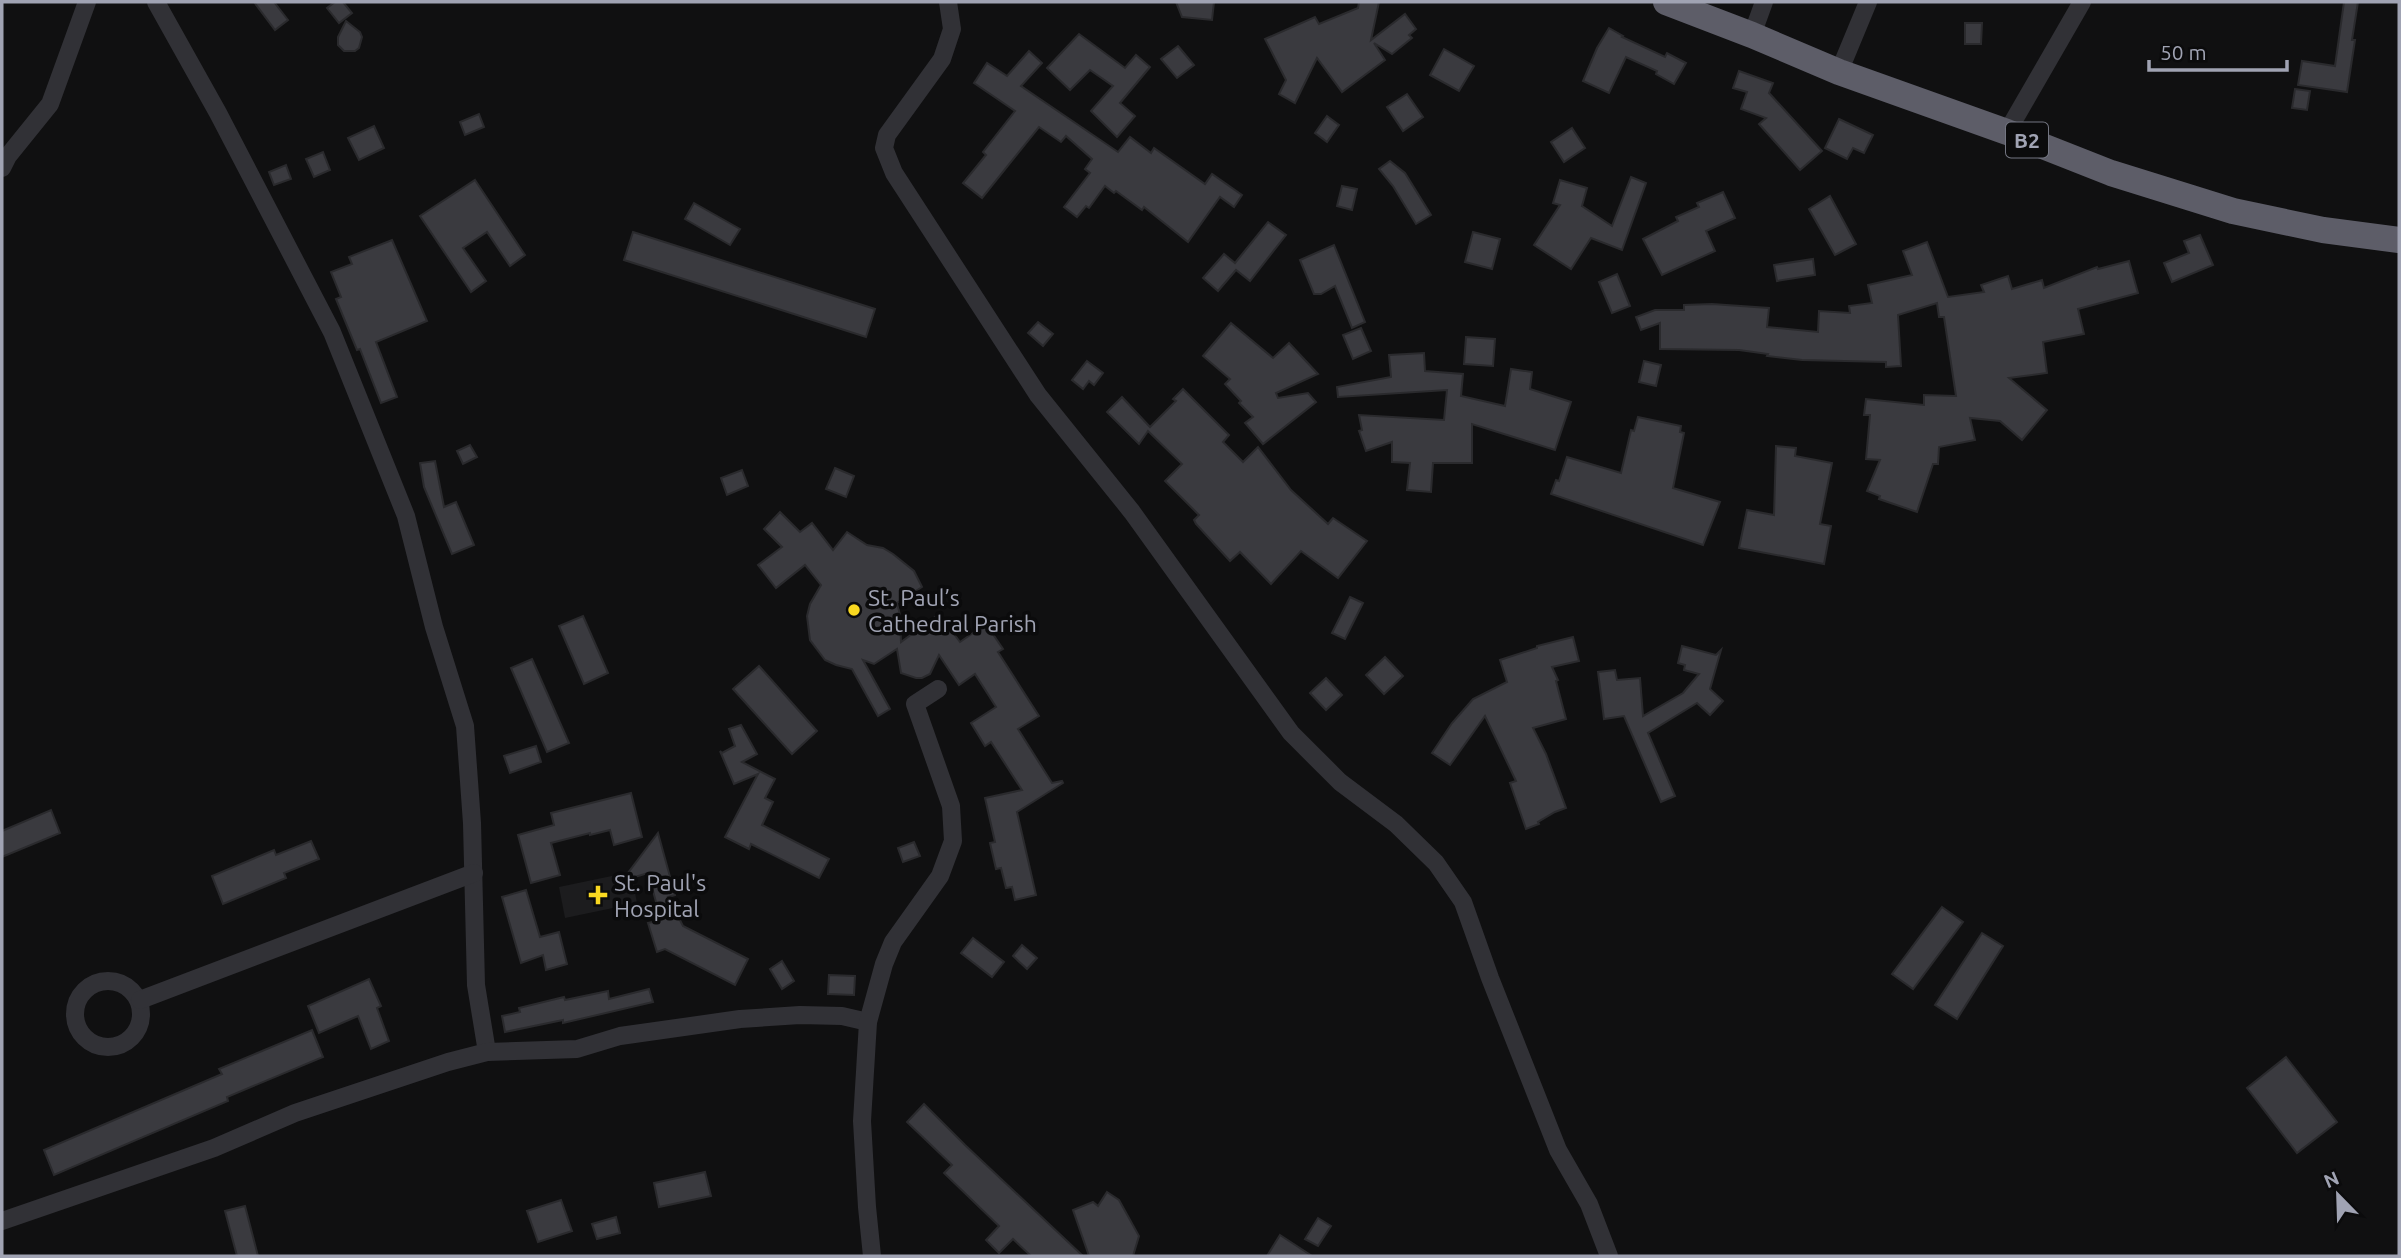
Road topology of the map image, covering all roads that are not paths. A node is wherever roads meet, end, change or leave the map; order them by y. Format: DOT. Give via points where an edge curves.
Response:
graph roads {
  1 [pos="87,2"];
  2 [pos="156,2"];
  3 [pos="948,2"];
  4 [pos="1666,2"];
  5 [pos="1764,2"];
  6 [pos="1868,2"];
  7 [pos="2082,2"];
  8 [pos="1752,35"];
  9 [pos="1839,72"];
  10 [pos="2007,132"];
  11 [pos="2,168"];
  12 [pos="2399,240"];
  13 [pos="938,689"];
  14 [pos="474,873"];
  15 [pos="139,1000"];
  16 [pos="868,1022"];
  17 [pos="487,1052"];
  18 [pos="2,1221"];
  19 [pos="873,1256"];
  20 [pos="1609,1256"];
  1 -- 11 [label="street" via="50,104"];
  2 -- 14 [label="street" via="332,332 407,516 434,627 465,726"];
  3 -- 20 [label="street" via="952,29 942,59 887,135 884,148 894,173 1038,395 1132,512 1291,733 1340,782 1404,831 1436,863 1463,902 1558,1150 1589,1204"];
  4 -- 8 [label="highway, B2"];
  5 -- 8 [label="street"];
  6 -- 9 [label="street"];
  7 -- 10 [label="street"];
  8 -- 9 [label="highway, B2"];
  9 -- 10 [label="highway, B2"];
  10 -- 12 [label="highway, B2" via="2111,173 2233,211"];
  13 -- 16 [label="street" via="915,704 951,806 953,841 940,876 893,942"];
  14 -- 15 [label="street"];
  14 -- 17 [label="street" via="476,985"];
  16 -- 17 [label="street" via="828,1016 740,1019 620,1036 577,1049"];
  16 -- 19 [label="street" via="862,1121"];
  17 -- 18 [label="street" via="295,1113 214,1149"];
}
